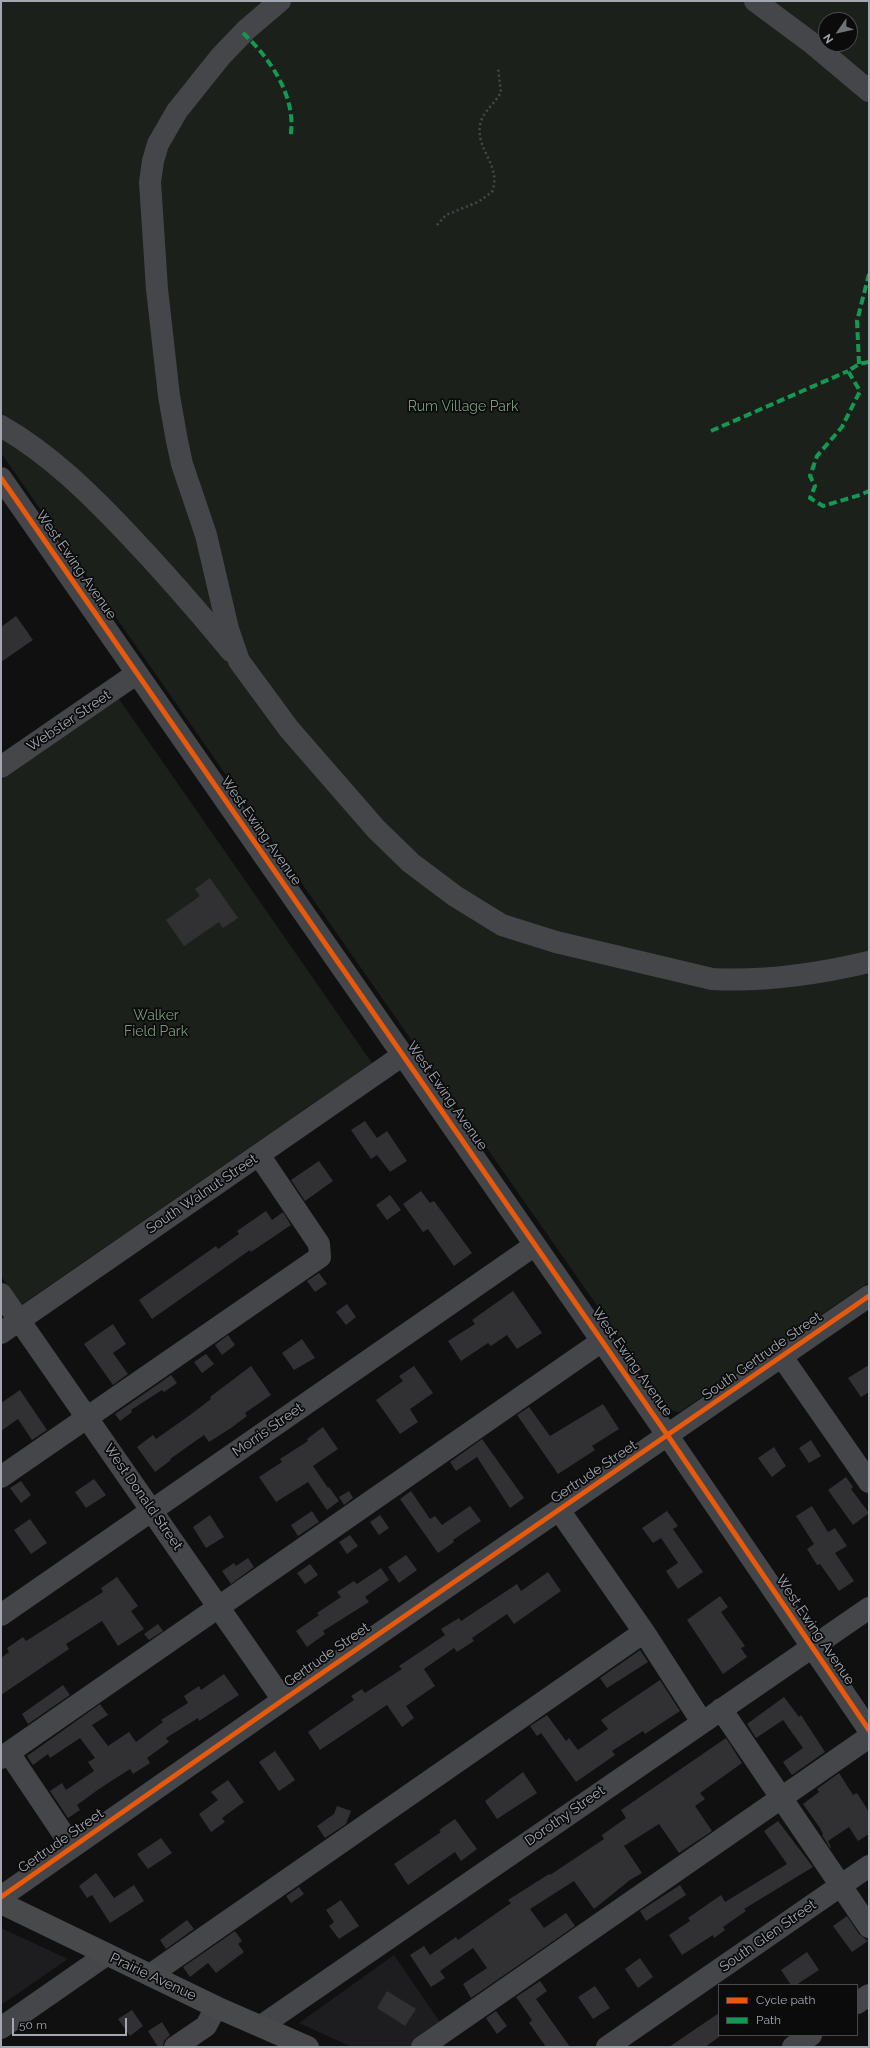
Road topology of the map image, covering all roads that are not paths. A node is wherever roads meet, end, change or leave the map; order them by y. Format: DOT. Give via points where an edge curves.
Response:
graph roads {
  1 [pos="280,1"];
  2 [pos="759,2"];
  3 [pos="869,91"];
  4 [pos="1,426"];
  5 [pos="3,484"];
  6 [pos="239,661"];
  7 [pos="136,674"];
  8 [pos="1,767"];
  9 [pos="869,962"];
  10 [pos="403,1055"];
  11 [pos="259,1155"];
  12 [pos="535,1245"];
  13 [pos="1,1294"];
  14 [pos="869,1296"];
  15 [pos="20,1321"];
  16 [pos="1,1333"];
  17 [pos="602,1341"];
  18 [pos="782,1357"];
  19 [pos="87,1416"];
  20 [pos="668,1436"];
  21 [pos="1,1477"];
  22 [pos="869,1482"];
  23 [pos="152,1510"];
  24 [pos="559,1510"];
  25 [pos="219,1607"];
  26 [pos="869,1608"];
  27 [pos="1,1615"];
  28 [pos="644,1632"];
  29 [pos="811,1646"];
  30 [pos="283,1700"];
  31 [pos="721,1710"];
  32 [pos="702,1722"];
  33 [pos="869,1730"];
  34 [pos="869,1737"];
  35 [pos="5,1755"];
  36 [pos="781,1798"];
  37 [pos="72,1848"];
  38 [pos="869,1866"];
  39 [pos="841,1885"];
  40 [pos="1,1897"];
  41 [pos="1,1903"];
  42 [pos="869,1927"];
  43 [pos="106,1955"];
  44 [pos="150,1975"];
  45 [pos="869,1995"];
  46 [pos="858,2002"];
  47 [pos="216,2006"];
  48 [pos="261,2026"];
  49 [pos="1,2028"];
  50 [pos="810,2036"];
  51 [pos="175,2047"];
  52 [pos="308,2047"];
  53 [pos="422,2047"];
  54 [pos="607,2047"];
  55 [pos="793,2047"];
  1 -- 6 [label="street" via="221,56 177,110 158,144 150,182 157,289 176,441 206,535 228,629"];
  2 -- 3 [label="street"];
  4 -- 6 [label="street" via="65,472 107,513 186,596"];
  5 -- 7 [label="street, West Ewing Avenue"];
  6 -- 9 [label="street" via="289,729 376,829 411,863 455,896 502,925 556,942 712,979 733,981 789,977"];
  7 -- 8 [label="street, Webster Street"];
  7 -- 10 [label="street, West Ewing Avenue"];
  10 -- 11 [label="street, South Walnut Street"];
  10 -- 12 [label="street, West Ewing Avenue"];
  11 -- 15 [label="street, South Walnut Street"];
  11 -- 19 [label="street" via="319,1244 320,1257"];
  12 -- 17 [label="street, West Ewing Avenue"];
  12 -- 23 [label="street, Morris Street"];
  13 -- 15 [label="street, West Donald Street"];
  14 -- 18 [label="street, South Gertrude Street"];
  15 -- 16 [label="street, South Walnut Street"];
  15 -- 19 [label="street, West Donald Street"];
  17 -- 20 [label="street, West Ewing Avenue"];
  17 -- 25 [label="street"];
  18 -- 20 [label="street, South Gertrude Street"];
  18 -- 22 [label="street"];
  19 -- 21 [label="street"];
  19 -- 23 [label="street, West Donald Street"];
  20 -- 24 [label="street, Gertrude Street"];
  20 -- 29 [label="street, West Ewing Avenue"];
  23 -- 25 [label="street, West Donald Street"];
  23 -- 27 [label="street, Morris Street"];
  24 -- 28 [label="street"];
  24 -- 30 [label="street, Gertrude Street"];
  25 -- 30 [label="street, West Donald Street"];
  25 -- 35 [label="street"];
  26 -- 29 [label="street, Dorothy Street"];
  28 -- 32 [label="street"];
  28 -- 44 [label="street"];
  29 -- 31 [label="street, Dorothy Street"];
  29 -- 33 [label="street, West Ewing Avenue"];
  30 -- 37 [label="street, Gertrude Street"];
  31 -- 32 [label="street, Dorothy Street"];
  31 -- 36 [label="street"];
  32 -- 48 [label="street, Dorothy Street"];
  34 -- 36 [label="street"];
  35 -- 37 [label="street"];
  36 -- 39 [label="street"];
  36 -- 53 [label="street"];
  37 -- 40 [label="street, Gertrude Street"];
  38 -- 39 [label="street, South Glen Street"];
  39 -- 42 [label="street"];
  39 -- 54 [label="street, South Glen Street"];
  41 -- 43 [label="main road, Prairie Avenue"];
  43 -- 44 [label="main road, Prairie Avenue"];
  43 -- 49 [label="street"];
  44 -- 47 [label="main road, Prairie Avenue"];
  45 -- 46 [label="street"];
  47 -- 48 [label="main road, Prairie Avenue"];
  47 -- 51 [label="street" via="206,2026"];
  48 -- 52 [label="main road, Prairie Avenue"];
  50 -- 55 [label="street"];
}
